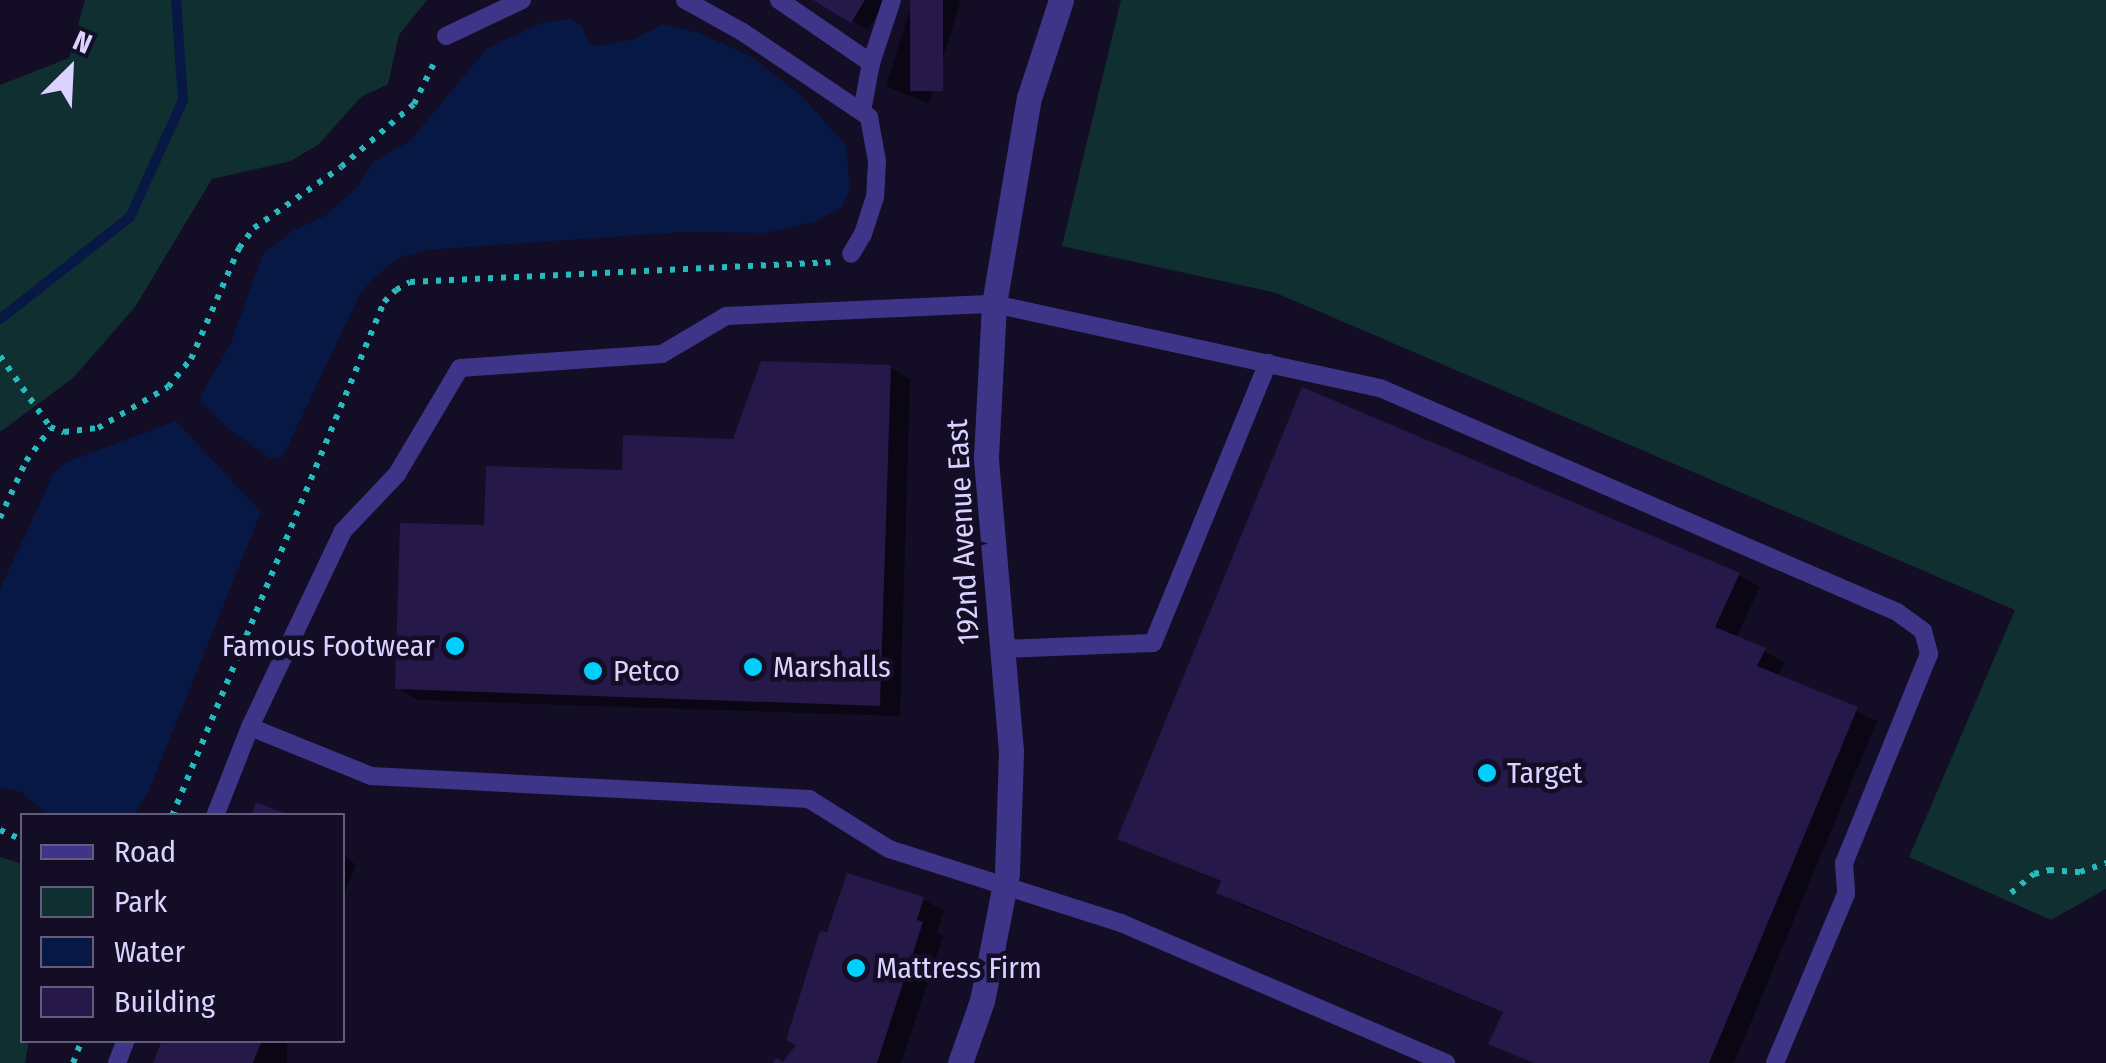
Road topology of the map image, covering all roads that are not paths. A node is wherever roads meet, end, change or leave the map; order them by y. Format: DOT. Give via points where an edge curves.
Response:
graph roads {
  1 [pos="522,0"];
  2 [pos="685,0"];
  3 [pos="779,0"];
  4 [pos="892,0"];
  5 [pos="1061,0"];
  6 [pos="446,36"];
  7 [pos="870,62"];
  8 [pos="862,111"];
  9 [pos="850,254"];
  10 [pos="994,304"];
  11 [pos="1268,363"];
  12 [pos="1001,649"];
  13 [pos="250,727"];
  14 [pos="216,813"];
  15 [pos="1005,886"];
  16 [pos="960,1063"];
  17 [pos="1446,1063"];
  18 [pos="1774,1063"];
  1 -- 6 [label="lane"];
  2 -- 8 [label="lane"];
  3 -- 7 [label="lane"];
  4 -- 7 [label="lane"];
  5 -- 10 [label="street, 192nd Avenue East" via="1029,98"];
  7 -- 8 [label="lane"];
  8 -- 9 [label="lane" via="874,128 875,198"];
  10 -- 11 [label="lane"];
  10 -- 12 [label="street, 192nd Avenue East" via="986,457"];
  10 -- 13 [label="lane" via="726,316 662,354 460,368 397,474 343,531"];
  11 -- 12 [label="lane" via="1153,643"];
  11 -- 18 [label="lane" via="1380,388 1897,612 1922,631 1929,654 1844,863 1846,894"];
  12 -- 15 [label="street, 192nd Avenue East" via="1011,752"];
  13 -- 14 [label="lane"];
  13 -- 15 [label="lane" via="371,776 809,799 888,849"];
  15 -- 16 [label="street, 192nd Avenue East" via="982,1001"];
  15 -- 17 [label="lane" via="1121,922"];
}
